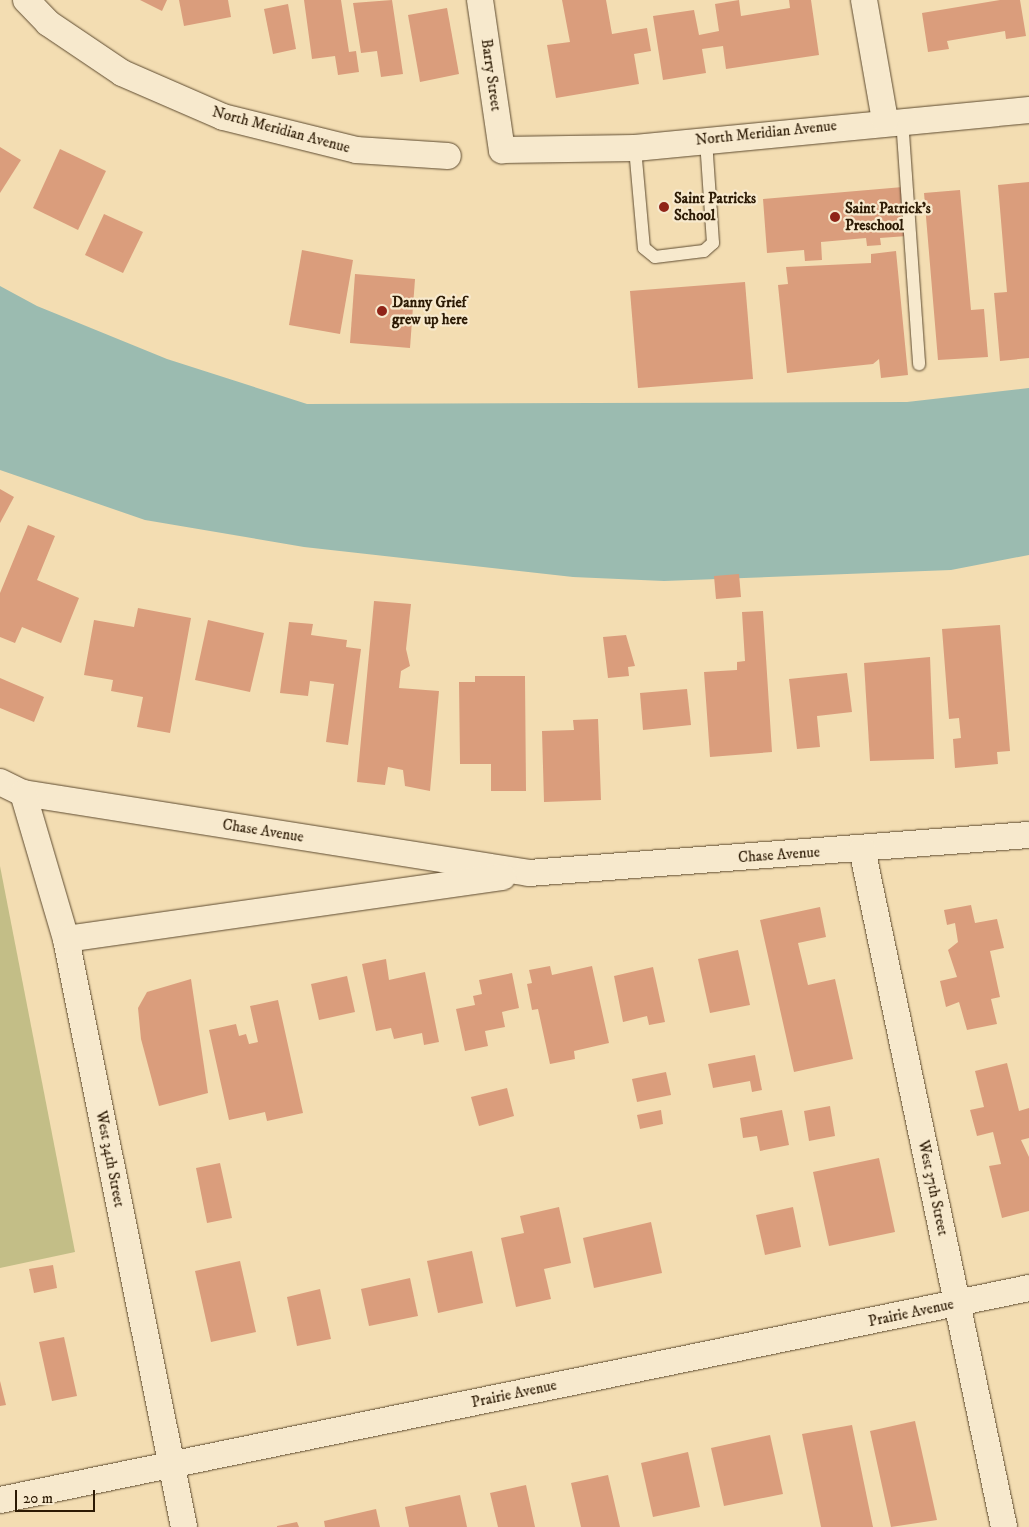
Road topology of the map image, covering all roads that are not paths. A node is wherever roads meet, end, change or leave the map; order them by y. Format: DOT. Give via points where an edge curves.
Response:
graph roads {
  1 [pos="26,0"];
  2 [pos="480,0"];
  3 [pos="864,0"];
  4 [pos="1029,110"];
  5 [pos="894,119"];
  6 [pos="706,140"];
  7 [pos="635,148"];
  8 [pos="502,150"];
  9 [pos="448,156"];
  10 [pos="919,364"];
  11 [pos="0,782"];
  12 [pos="23,793"];
  13 [pos="1029,835"];
  14 [pos="862,849"];
  15 [pos="529,873"];
  16 [pos="66,939"];
  17 [pos="1029,1288"];
  18 [pos="958,1304"];
  19 [pos="171,1464"];
  20 [pos="0,1500"];
  21 [pos="184,1527"];
  22 [pos="1004,1527"];
  1 -- 9 [label="street, North Meridian Avenue" via="48,23 122,73 223,117 356,150"];
  2 -- 8 [label="street, Barry Street"];
  3 -- 5 [label="street"];
  4 -- 5 [label="street, North Meridian Avenue"];
  5 -- 6 [label="street, North Meridian Avenue"];
  5 -- 10 [label="lane"];
  6 -- 7 [label="street, North Meridian Avenue"];
  6 -- 7 [label="lane" via="713,243 704,252 655,257 644,248"];
  7 -- 8 [label="street, North Meridian Avenue"];
  11 -- 12 [label="street, Chase Avenue"];
  12 -- 15 [label="street, Chase Avenue"];
  12 -- 16 [label="street, West 34th Street"];
  13 -- 14 [label="street, Chase Avenue"];
  14 -- 15 [label="street, Chase Avenue"];
  14 -- 18 [label="street, West 37th Street"];
  15 -- 16 [label="street, Chase Avenue"];
  16 -- 19 [label="street, West 34th Street"];
  17 -- 18 [label="street, Prairie Avenue"];
  18 -- 19 [label="street, Prairie Avenue"];
  18 -- 22 [label="street, West 37th Street"];
  19 -- 20 [label="street, Prairie Avenue"];
  19 -- 21 [label="street, West 34th Street"];
}
